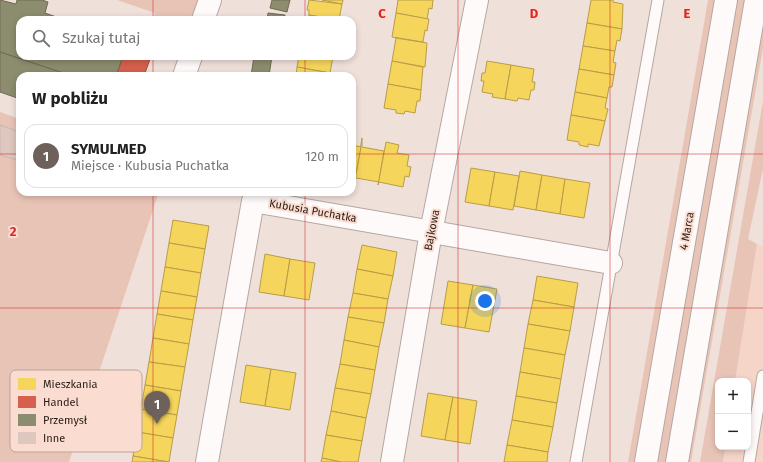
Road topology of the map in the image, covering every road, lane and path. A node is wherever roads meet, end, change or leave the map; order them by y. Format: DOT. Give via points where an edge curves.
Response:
graph roads {
  1 [pos="210,0"];
  2 [pos="477,0"];
  3 [pos="658,0"];
  4 [pos="726,0"];
  5 [pos="756,0"];
  6 [pos="204,16"];
  7 [pos="190,60"];
  8 [pos="185,72"];
  9 [pos="431,232"];
  10 [pos="611,263"];
  11 [pos="763,376"];
  12 [pos="207,462"];
  13 [pos="392,462"];
  14 [pos="576,462"];
  15 [pos="646,462"];
  16 [pos="677,462"];
  17 [pos="749,462"];
  1 -- 6 [label="street"];
  2 -- 9 [label="street, Bajkowa"];
  3 -- 10 [label="lane"];
  4 -- 15 [label="street, 4 Marca"];
  5 -- 16 [label="street"];
  7 -- 8 [label="street"];
  9 -- 10 [label="street, Kubusia Puchatka"];
  9 -- 12 [label="street, Kubusia Puchatka" via="253,201"];
  9 -- 13 [label="street, Bajkowa"];
  10 -- 14 [label="lane"];
  11 -- 17 [label="lane"];
}
